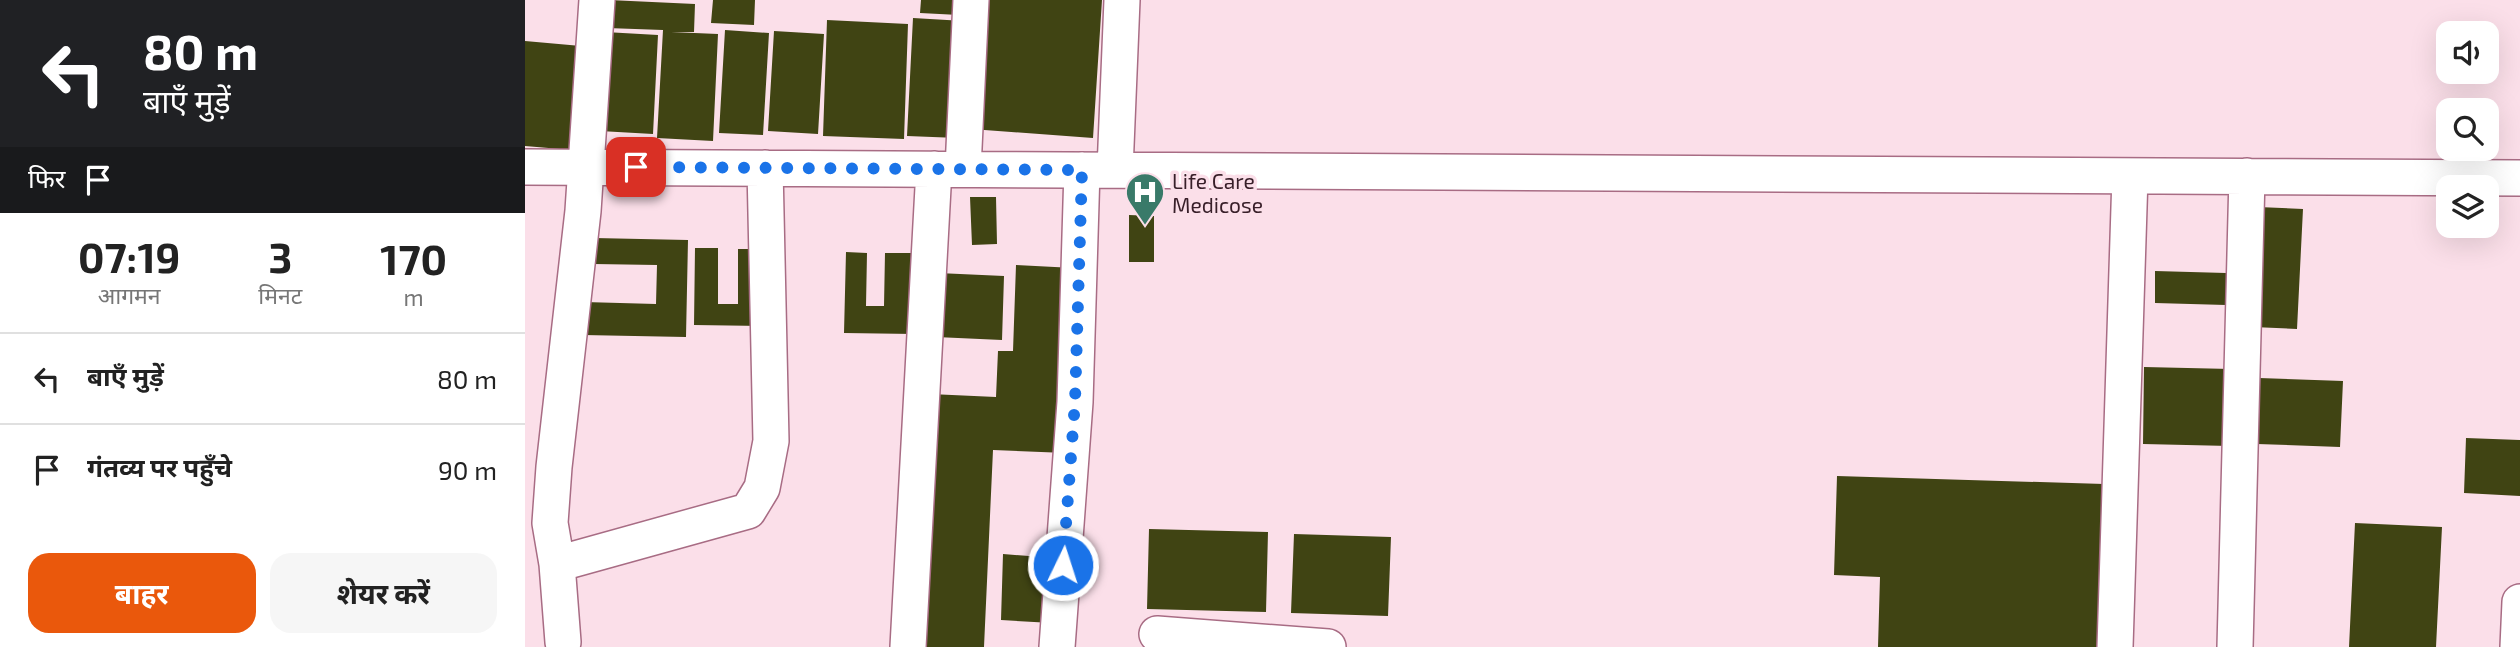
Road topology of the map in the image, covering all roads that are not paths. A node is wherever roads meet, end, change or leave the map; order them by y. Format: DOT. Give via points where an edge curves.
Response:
graph roads {
  1 [pos="597,0"];
  2 [pos="971,0"];
  3 [pos="1122,0"];
  4 [pos="525,167"];
  5 [pos="585,167"];
  6 [pos="765,168"];
  7 [pos="949,169"];
  8 [pos="1098,170"];
  9 [pos="2130,176"];
  10 [pos="2247,176"];
  11 [pos="2520,178"];
  12 [pos="557,564"];
  13 [pos="2520,602"];
  14 [pos="1157,634"];
  15 [pos="563,642"];
  16 [pos="908,647"];
  17 [pos="1057,647"];
  18 [pos="1328,647"];
  19 [pos="2115,647"];
  20 [pos="2235,647"];
  21 [pos="2518,647"];
  1 -- 5 [label="street"];
  2 -- 7 [label="street"];
  3 -- 8 [label="street"];
  4 -- 5 [label="street"];
  5 -- 6 [label="street"];
  5 -- 12 [label="street" via="550,523"];
  6 -- 7 [label="street"];
  6 -- 12 [label="street" via="771,441 762,488 748,511"];
  7 -- 8 [label="street"];
  7 -- 16 [label="street"];
  8 -- 9 [label="street"];
  8 -- 17 [label="street"];
  9 -- 10 [label="street"];
  9 -- 19 [label="street"];
  10 -- 11 [label="street"];
  10 -- 20 [label="street"];
  12 -- 15 [label="street"];
  13 -- 21 [label="street"];
  14 -- 18 [label="street"];
}
